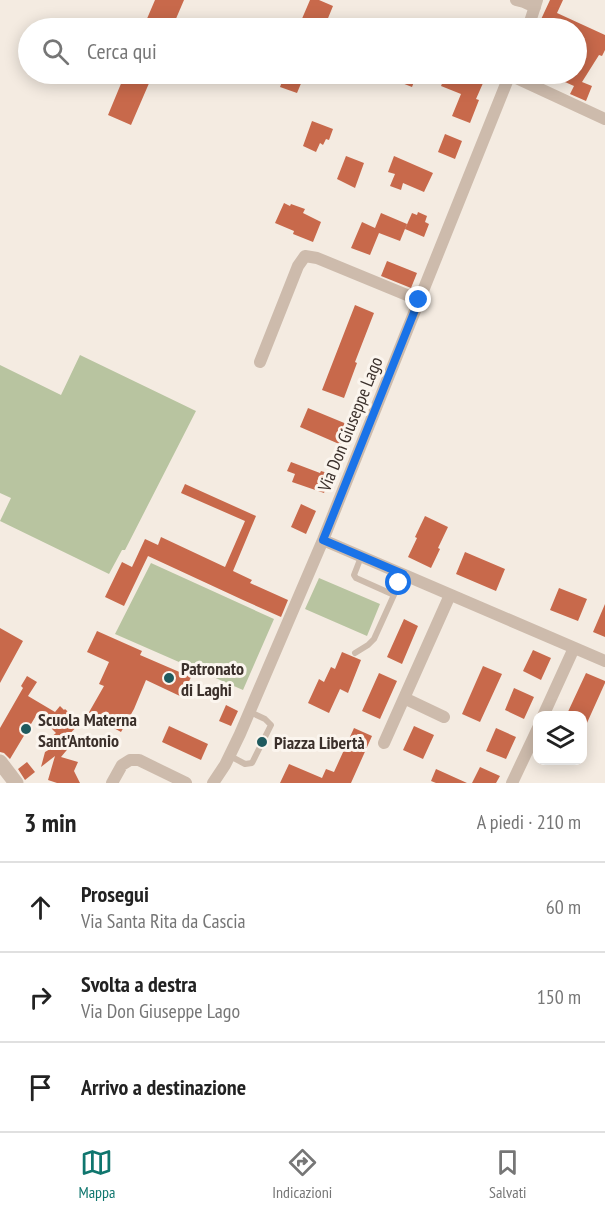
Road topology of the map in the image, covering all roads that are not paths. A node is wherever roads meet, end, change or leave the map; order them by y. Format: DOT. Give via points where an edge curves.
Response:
graph roads {
  1 [pos="516,0"];
  2 [pos="536,3"];
  3 [pos="531,18"];
  4 [pos="506,84"];
  5 [pos="531,84"];
  6 [pos="605,119"];
  7 [pos="419,300"];
  8 [pos="260,362"];
  9 [pos="323,540"];
  10 [pos="361,557"];
  11 [pos="403,574"];
  12 [pos="394,595"];
  13 [pos="450,595"];
  14 [pos="574,648"];
  15 [pos="355,653"];
  16 [pos="605,661"];
  17 [pos="404,698"];
  18 [pos="545,711"];
  19 [pos="249,712"];
  20 [pos="444,717"];
  21 [pos="533,737"];
  22 [pos="384,743"];
  23 [pos="229,756"];
  24 [pos="0,762"];
  25 [pos="16,783"];
  26 [pos="112,783"];
  27 [pos="186,783"];
  28 [pos="213,783"];
  29 [pos="512,783"];
  1 -- 2 [label="street"];
  2 -- 3 [label="street"];
  4 -- 7 [label="street, Via Don Giuseppe Lago"];
  5 -- 6 [label="street"];
  7 -- 8 [label="street" via="305,256"];
  7 -- 9 [label="street, Via Don Giuseppe Lago"];
  9 -- 10 [label="street"];
  9 -- 19 [label="street, Via Don Giuseppe Lago"];
  10 -- 11 [label="street"];
  10 -- 12 [label="lane" via="356,578"];
  11 -- 12 [label="lane"];
  11 -- 13 [label="street"];
  12 -- 15 [label="lane" via="374,639"];
  13 -- 14 [label="street"];
  13 -- 17 [label="street"];
  14 -- 16 [label="street"];
  14 -- 18 [label="street"];
  17 -- 20 [label="street"];
  17 -- 22 [label="street"];
  19 -- 23 [label="street, Via Don Giuseppe Lago"];
  19 -- 23 [label="lane" via="271,725 252,763"];
  21 -- 29 [label="street"];
  23 -- 28 [label="street, Via Don Giuseppe Lago"];
  24 -- 25 [label="street"];
  26 -- 27 [label="street" via="122,765 139,760"];
}
